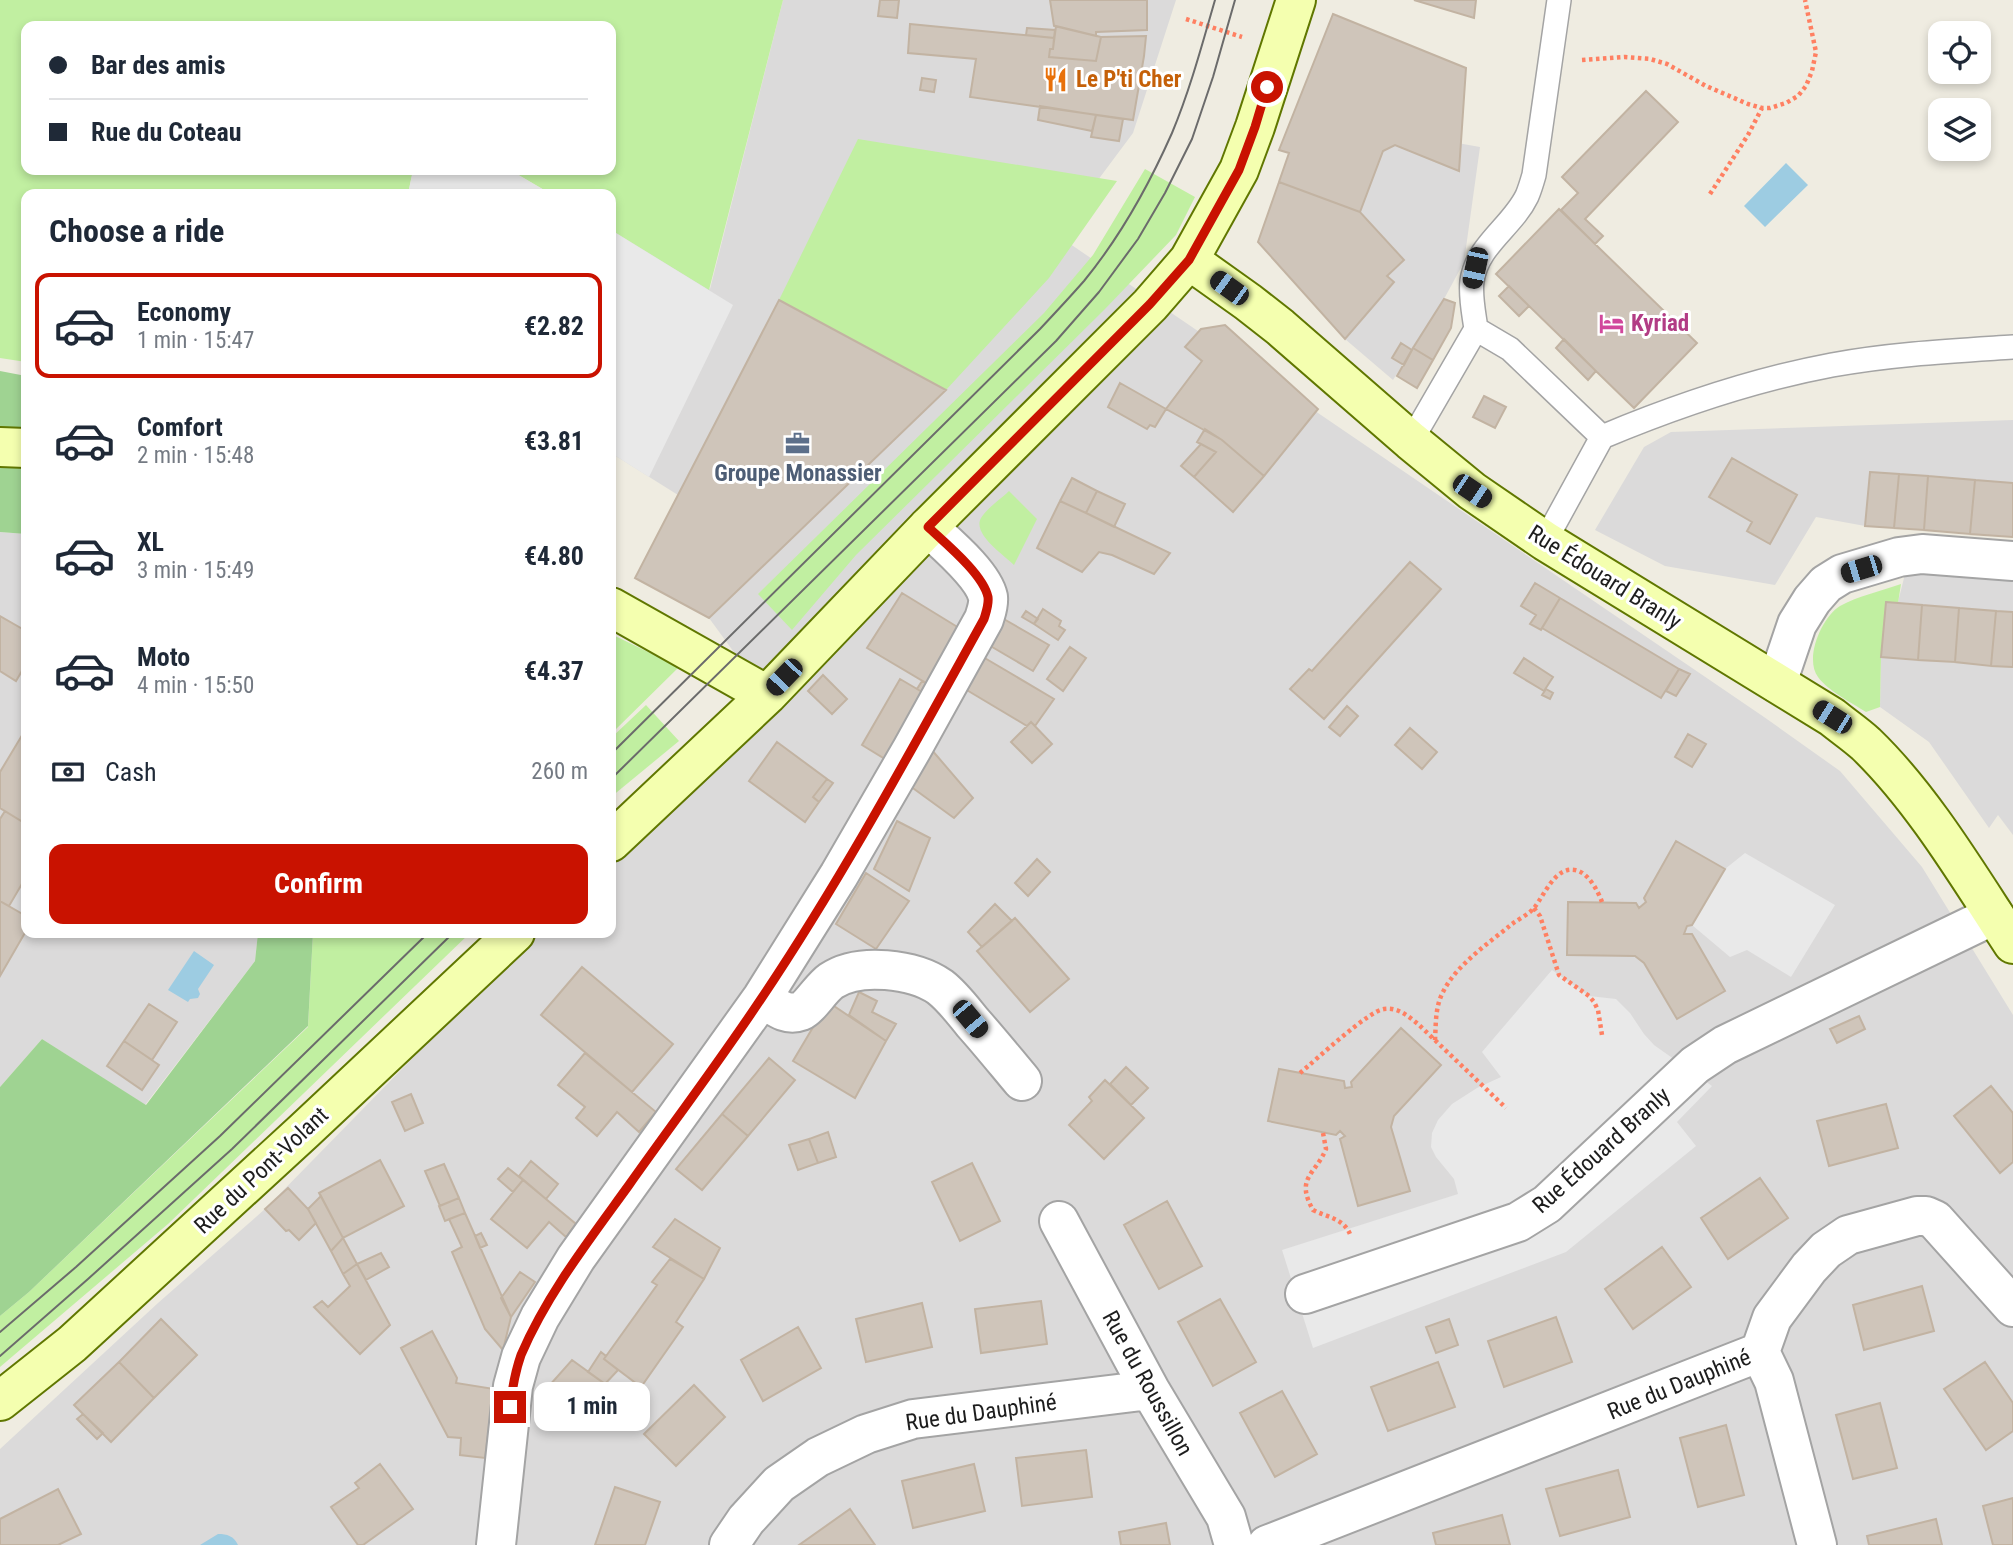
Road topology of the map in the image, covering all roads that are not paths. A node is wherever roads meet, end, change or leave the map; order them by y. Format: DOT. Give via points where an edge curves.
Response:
graph roads {
  1 [pos="1296,0"];
  2 [pos="1559,0"];
  3 [pos="1189,260"];
  4 [pos="1476,329"];
  5 [pos="2013,347"];
  6 [pos="1602,437"];
  7 [pos="1411,441"];
  8 [pos="0,447"];
  9 [pos="21,447"];
  10 [pos="928,527"];
  11 [pos="1545,541"];
  12 [pos="2013,561"];
  13 [pos="616,610"];
  14 [pos="1777,683"];
  15 [pos="766,695"];
  16 [pos="616,837"];
  17 [pos="2004,929"];
  18 [pos="510,938"];
  19 [pos="762,998"];
  20 [pos="1022,1081"];
  21 [pos="1059,1221"];
  22 [pos="1305,1294"];
  23 [pos="2013,1307"];
  24 [pos="1760,1352"];
  25 [pos="1150,1390"];
  26 [pos="0,1401"];
  27 [pos="496,1545"];
  28 [pos="729,1545"];
  29 [pos="1234,1545"];
  30 [pos="1267,1545"];
  31 [pos="1818,1545"];
  1 -- 3 [label="main road" via="1239,170"];
  2 -- 4 [label="lane" via="1534,175 1528,195 1483,251 1475,268"];
  3 -- 7 [label="main road, Rue Édouard Branly" via="1280,327"];
  3 -- 10 [label="main road"];
  4 -- 6 [label="lane" via="1510,349"];
  4 -- 7 [label="lane"];
  5 -- 6 [label="lane" via="1880,358 1790,374 1691,402"];
  6 -- 11 [label="lane"];
  7 -- 11 [label="main road, Rue Édouard Branly" via="1472,491"];
  8 -- 9 [label="main road"];
  10 -- 15 [label="main road"];
  10 -- 19 [label="street" via="981,582 988,605 984,619 839,875"];
  11 -- 14 [label="main road, Rue Édouard Branly"];
  12 -- 14 [label="street" via="1922,554 1842,575 1826,584 1797,624"];
  13 -- 15 [label="main road"];
  14 -- 17 [label="main road, Rue Édouard Branly" via="1832,717 1890,768"];
  15 -- 16 [label="main road"];
  17 -- 22 [label="street, Rue Édouard Branly" via="1762,1027 1715,1052 1695,1065 1547,1205 1518,1222"];
  18 -- 26 [label="main road, Rue du Pont-Volant" via="72,1344"];
  19 -- 20 [label="street" via="792,1012 803,1010 822,988 851,973 897,971 920,978 953,999"];
  19 -- 27 [label="street" via="576,1258 540,1317 513,1386"];
  21 -- 25 [label="street, Rue du Roussillon"];
  23 -- 24 [label="street, Rue du Dauphiné" via="1935,1220 1916,1216 1848,1235 1826,1250 1772,1318"];
  24 -- 30 [label="street, Rue du Dauphiné"];
  24 -- 31 [label="street" via="1774,1381"];
  25 -- 28 [label="street, Rue du Dauphiné" via="913,1419 866,1434 818,1457 779,1484"];
  25 -- 29 [label="street, Rue du Roussillon" via="1226,1517"];
}
